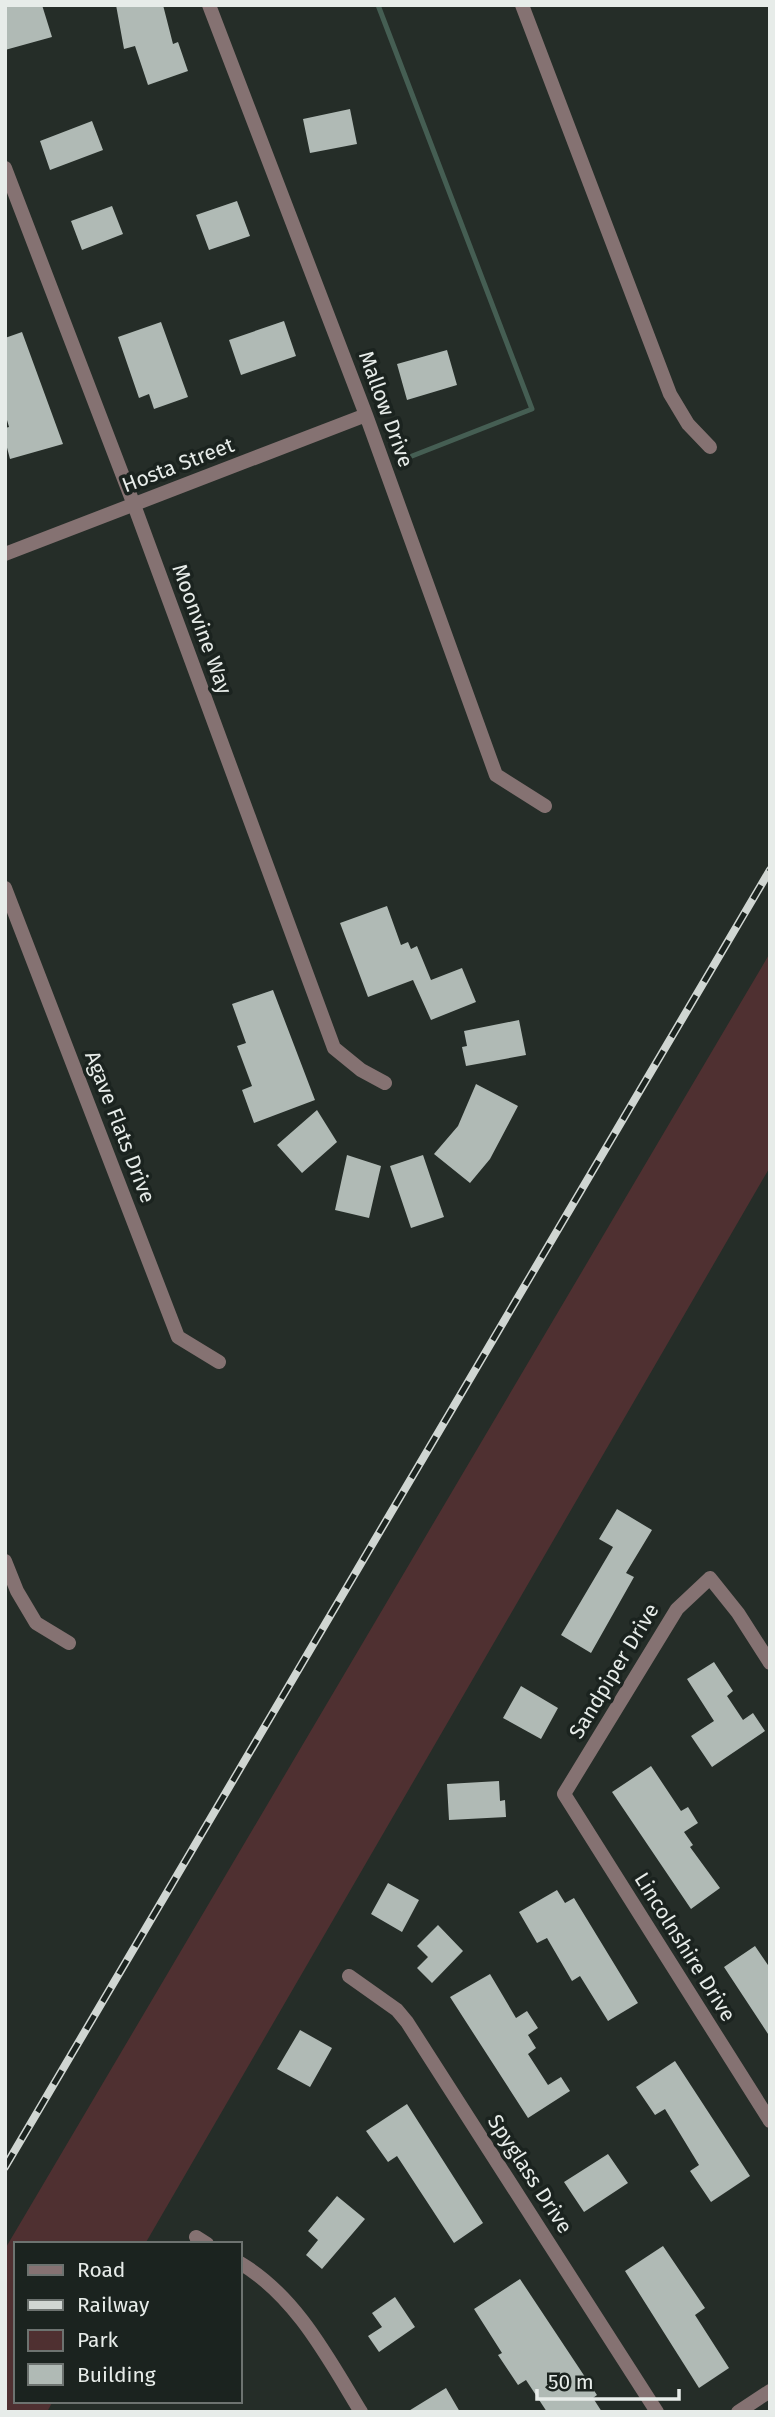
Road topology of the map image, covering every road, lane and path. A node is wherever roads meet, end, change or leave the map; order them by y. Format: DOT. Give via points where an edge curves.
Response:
graph roads {
  1 [pos="209,5"];
  2 [pos="522,5"];
  3 [pos="5,168"];
  4 [pos="366,415"];
  5 [pos="710,447"];
  6 [pos="134,505"];
  7 [pos="5,554"];
  8 [pos="545,806"];
  9 [pos="5,888"];
  10 [pos="385,1083"];
  11 [pos="219,1362"];
  12 [pos="5,1561"];
  13 [pos="69,1643"];
  14 [pos="770,1663"];
  15 [pos="564,1794"];
  16 [pos="349,1976"];
  17 [pos="770,2121"];
  18 [pos="242,2264"];
  19 [pos="770,2391"];
  20 [pos="361,2412"];
  21 [pos="657,2412"];
  22 [pos="738,2412"];
  1 -- 4 [label="street, Mallow Drive"];
  2 -- 5 [label="street" via="670,394 688,424"];
  3 -- 6 [label="street, Moonvine Way"];
  4 -- 6 [label="street, Hosta Street"];
  4 -- 8 [label="street, Mallow Drive" via="496,775"];
  6 -- 7 [label="street, Hosta Street"];
  6 -- 10 [label="street, Moonvine Way" via="334,1048"];
  9 -- 11 [label="street, Agave Flats Drive" via="178,1337"];
  12 -- 13 [label="street" via="36,1623"];
  14 -- 15 [label="street, Sandpiper Drive" via="710,1578 677,1609"];
  15 -- 17 [label="street, Lincolnshire Drive"];
  16 -- 21 [label="street, Spyglass Drive" via="407,2022"];
  18 -- 20 [label="street" via="287,2302 321,2346"];
  19 -- 22 [label="street"];
}
